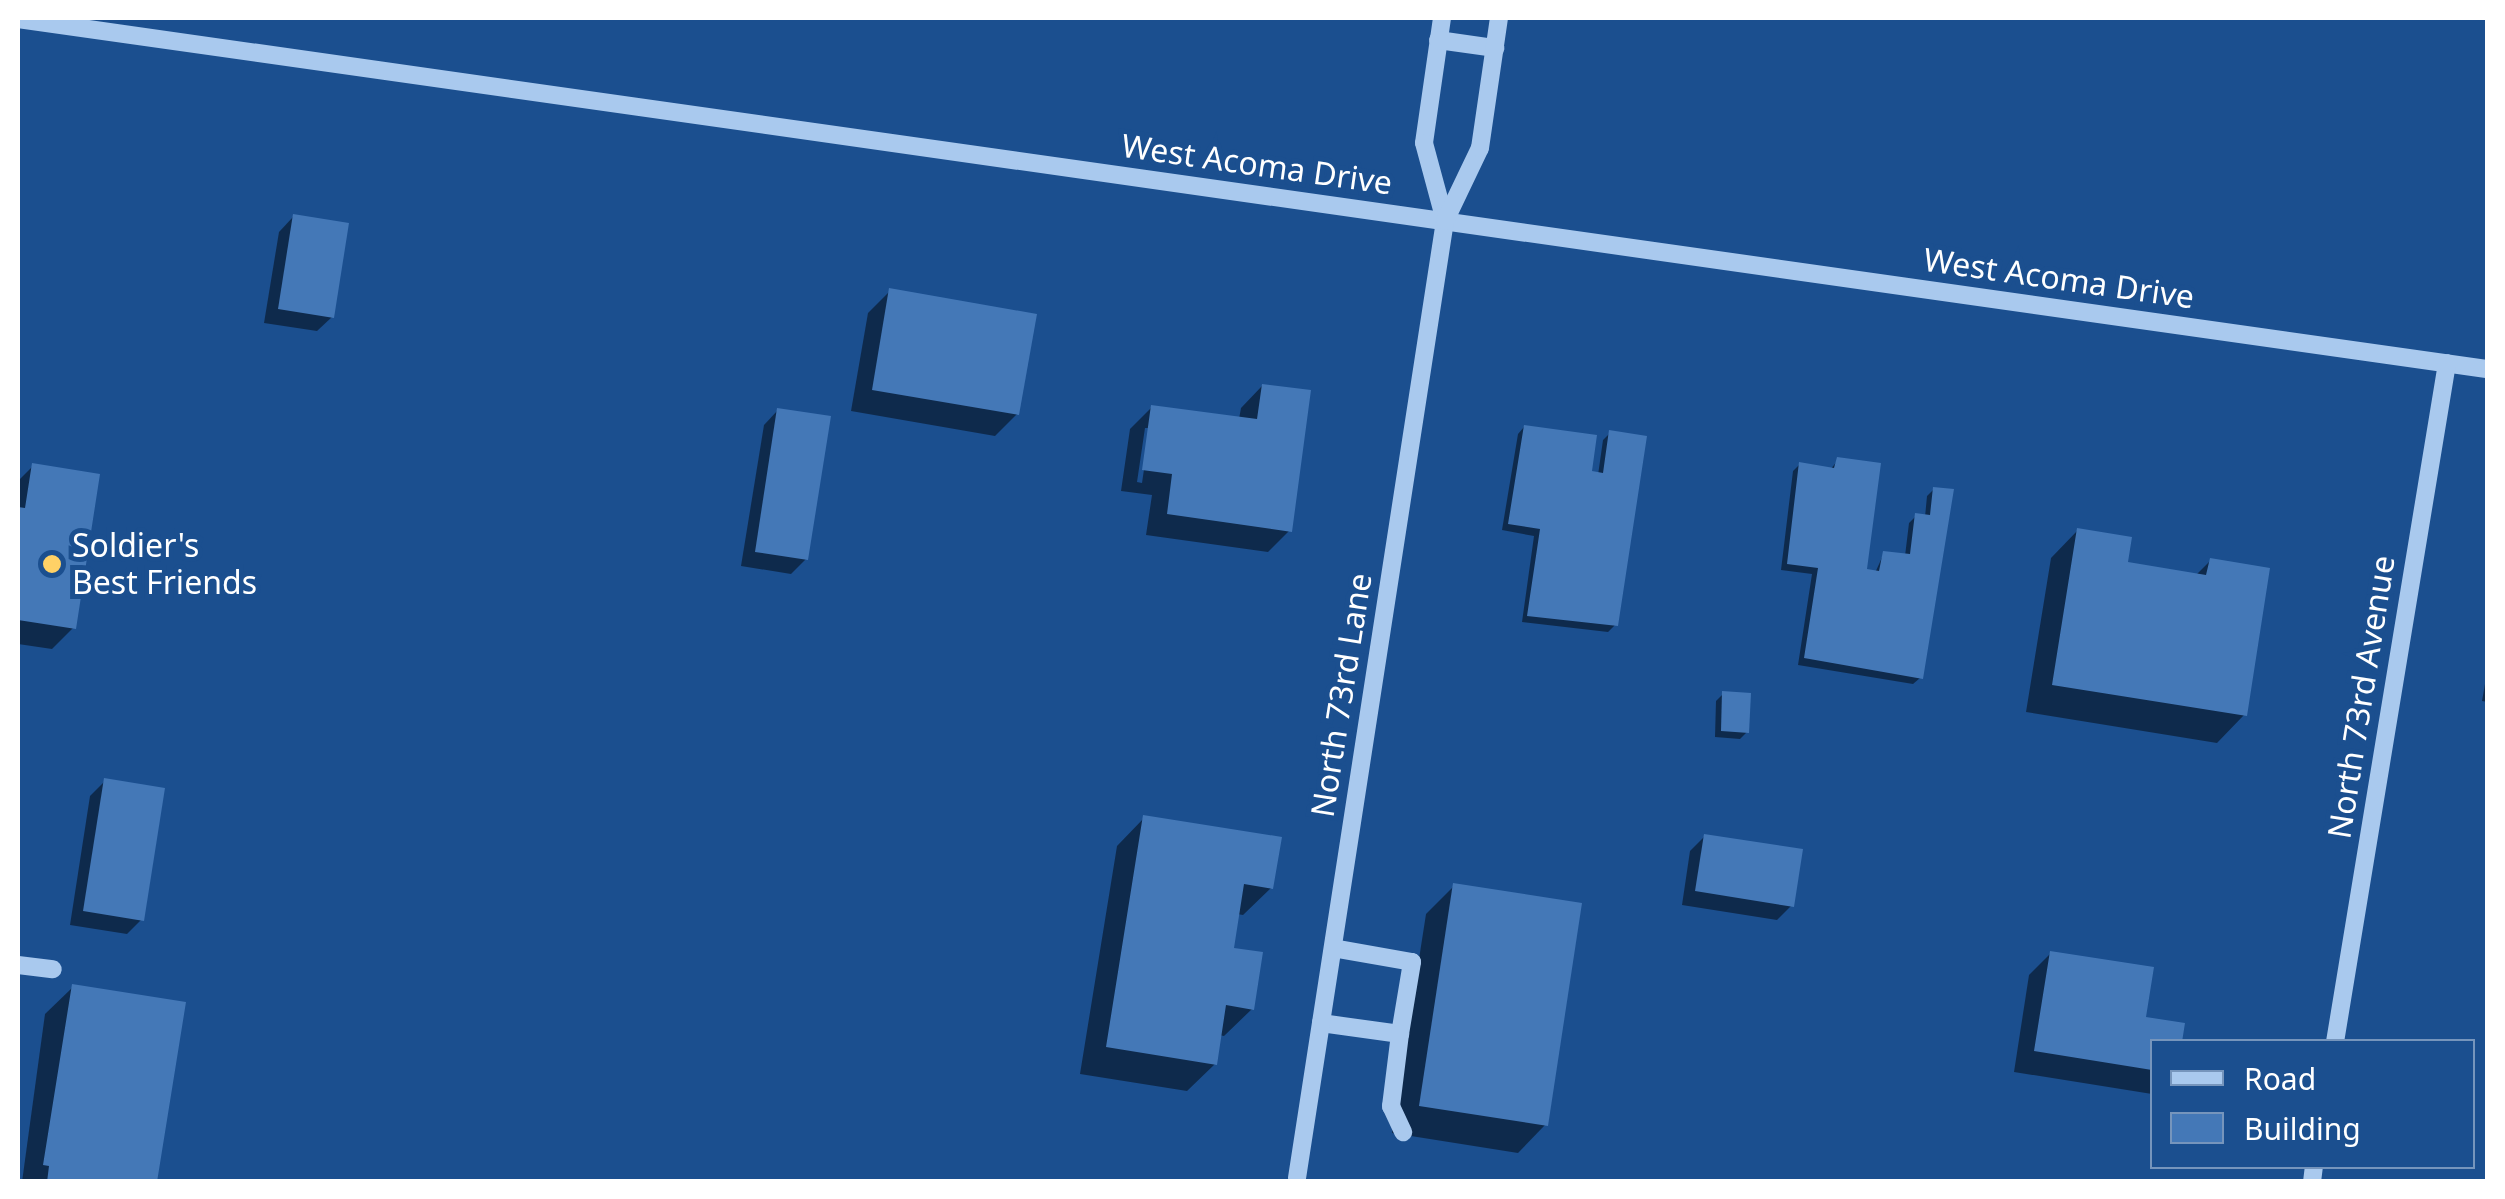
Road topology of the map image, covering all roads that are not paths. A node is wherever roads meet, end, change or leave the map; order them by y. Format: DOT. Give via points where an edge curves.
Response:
graph roads {
  1 [pos="18,18"];
  2 [pos="1442,18"];
  3 [pos="1499,18"];
  4 [pos="1438,40"];
  5 [pos="1495,48"];
  6 [pos="1445,221"];
  7 [pos="2447,363"];
  8 [pos="2488,369"];
  9 [pos="1332,948"];
  10 [pos="18,965"];
  11 [pos="53,970"];
  12 [pos="1322,1023"];
  13 [pos="1400,1034"];
  14 [pos="2335,1039"];
  15 [pos="1403,1132"];
  16 [pos="1297,1178"];
  1 -- 6 [label="street, West Acoma Drive"];
  2 -- 4 [label="street, North 73rd Lane"];
  3 -- 5 [label="street, North 73rd Lane"];
  4 -- 5 [label="street"];
  4 -- 6 [label="street, North 73rd Lane" via="1424,143"];
  5 -- 6 [label="street, North 73rd Lane" via="1480,148"];
  6 -- 7 [label="street, West Acoma Drive"];
  6 -- 9 [label="street, North 73rd Lane"];
  7 -- 8 [label="street, West Acoma Drive"];
  7 -- 14 [label="street, North 73rd Avenue"];
  9 -- 12 [label="street, North 73rd Lane"];
  9 -- 13 [label="street" via="1412,962"];
  10 -- 11 [label="street"];
  12 -- 13 [label="street"];
  12 -- 16 [label="street, North 73rd Lane"];
  13 -- 15 [label="street" via="1391,1106"];
}
